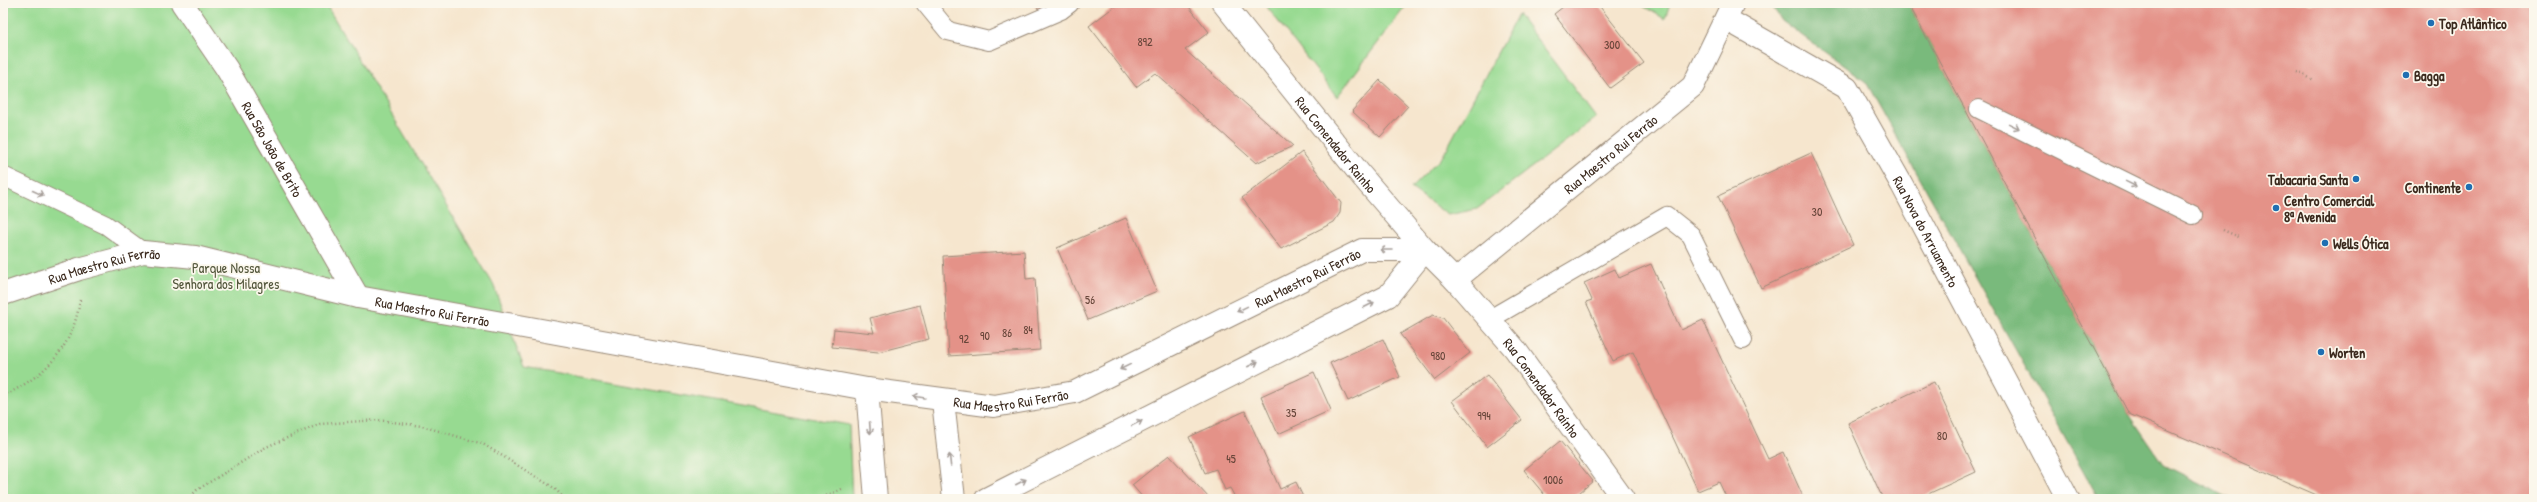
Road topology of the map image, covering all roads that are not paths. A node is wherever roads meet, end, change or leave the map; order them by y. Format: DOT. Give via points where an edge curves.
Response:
graph roads {
  1 [pos="182,3"];
  2 [pos="925,3"];
  3 [pos="1070,3"];
  4 [pos="1223,3"];
  5 [pos="1730,11"];
  6 [pos="1979,109"];
  7 [pos="3,176"];
  8 [pos="2193,215"];
  9 [pos="1425,250"];
  10 [pos="143,252"];
  11 [pos="1455,280"];
  12 [pos="3,294"];
  13 [pos="358,297"];
  14 [pos="1490,319"];
  15 [pos="1743,340"];
  16 [pos="868,389"];
  17 [pos="943,401"];
  18 [pos="876,499"];
  19 [pos="954,499"];
  20 [pos="986,499"];
  21 [pos="1623,499"];
  22 [pos="2068,499"];
  1 -- 13 [label="street, Rua São João de Brito" via="227,69"];
  2 -- 3 [label="lane" via="948,31 989,41 1061,10"];
  4 -- 9 [label="street, Rua Comendador Rainho" via="1360,174"];
  5 -- 11 [label="street, Rua Maestro Rui Ferrão" via="1693,86"];
  5 -- 22 [label="street, Rua Nova do Arruamento" via="1847,88 1902,185"];
  6 -- 8 [label="lane, one-way"];
  7 -- 10 [label="lane, one-way" via="106,225"];
  9 -- 11 [label="street, Rua Comendador Rainho"];
  9 -- 17 [label="street, Rua Maestro Rui Ferrão, one-way" via="1362,250 1075,392 994,406"];
  20 -- 9 [label="street, one-way" via="1388,296"];
  10 -- 12 [label="street, Rua Maestro Rui Ferrão" via="79,269"];
  10 -- 13 [label="street, Rua Maestro Rui Ferrão" via="195,257"];
  11 -- 14 [label="street, Rua Comendador Raínho"];
  13 -- 16 [label="street, Rua Maestro Rui Ferrão"];
  14 -- 15 [label="lane" via="1667,216 1691,235"];
  14 -- 21 [label="street, Rua Comendador Raínho" via="1516,349"];
  17 -- 16 [label="street, Rua Maestro Rui Ferrão, one-way"];
  16 -- 18 [label="street, one-way"];
  19 -- 17 [label="street, Rua Maestro Rui Ferrão, one-way"];
}
